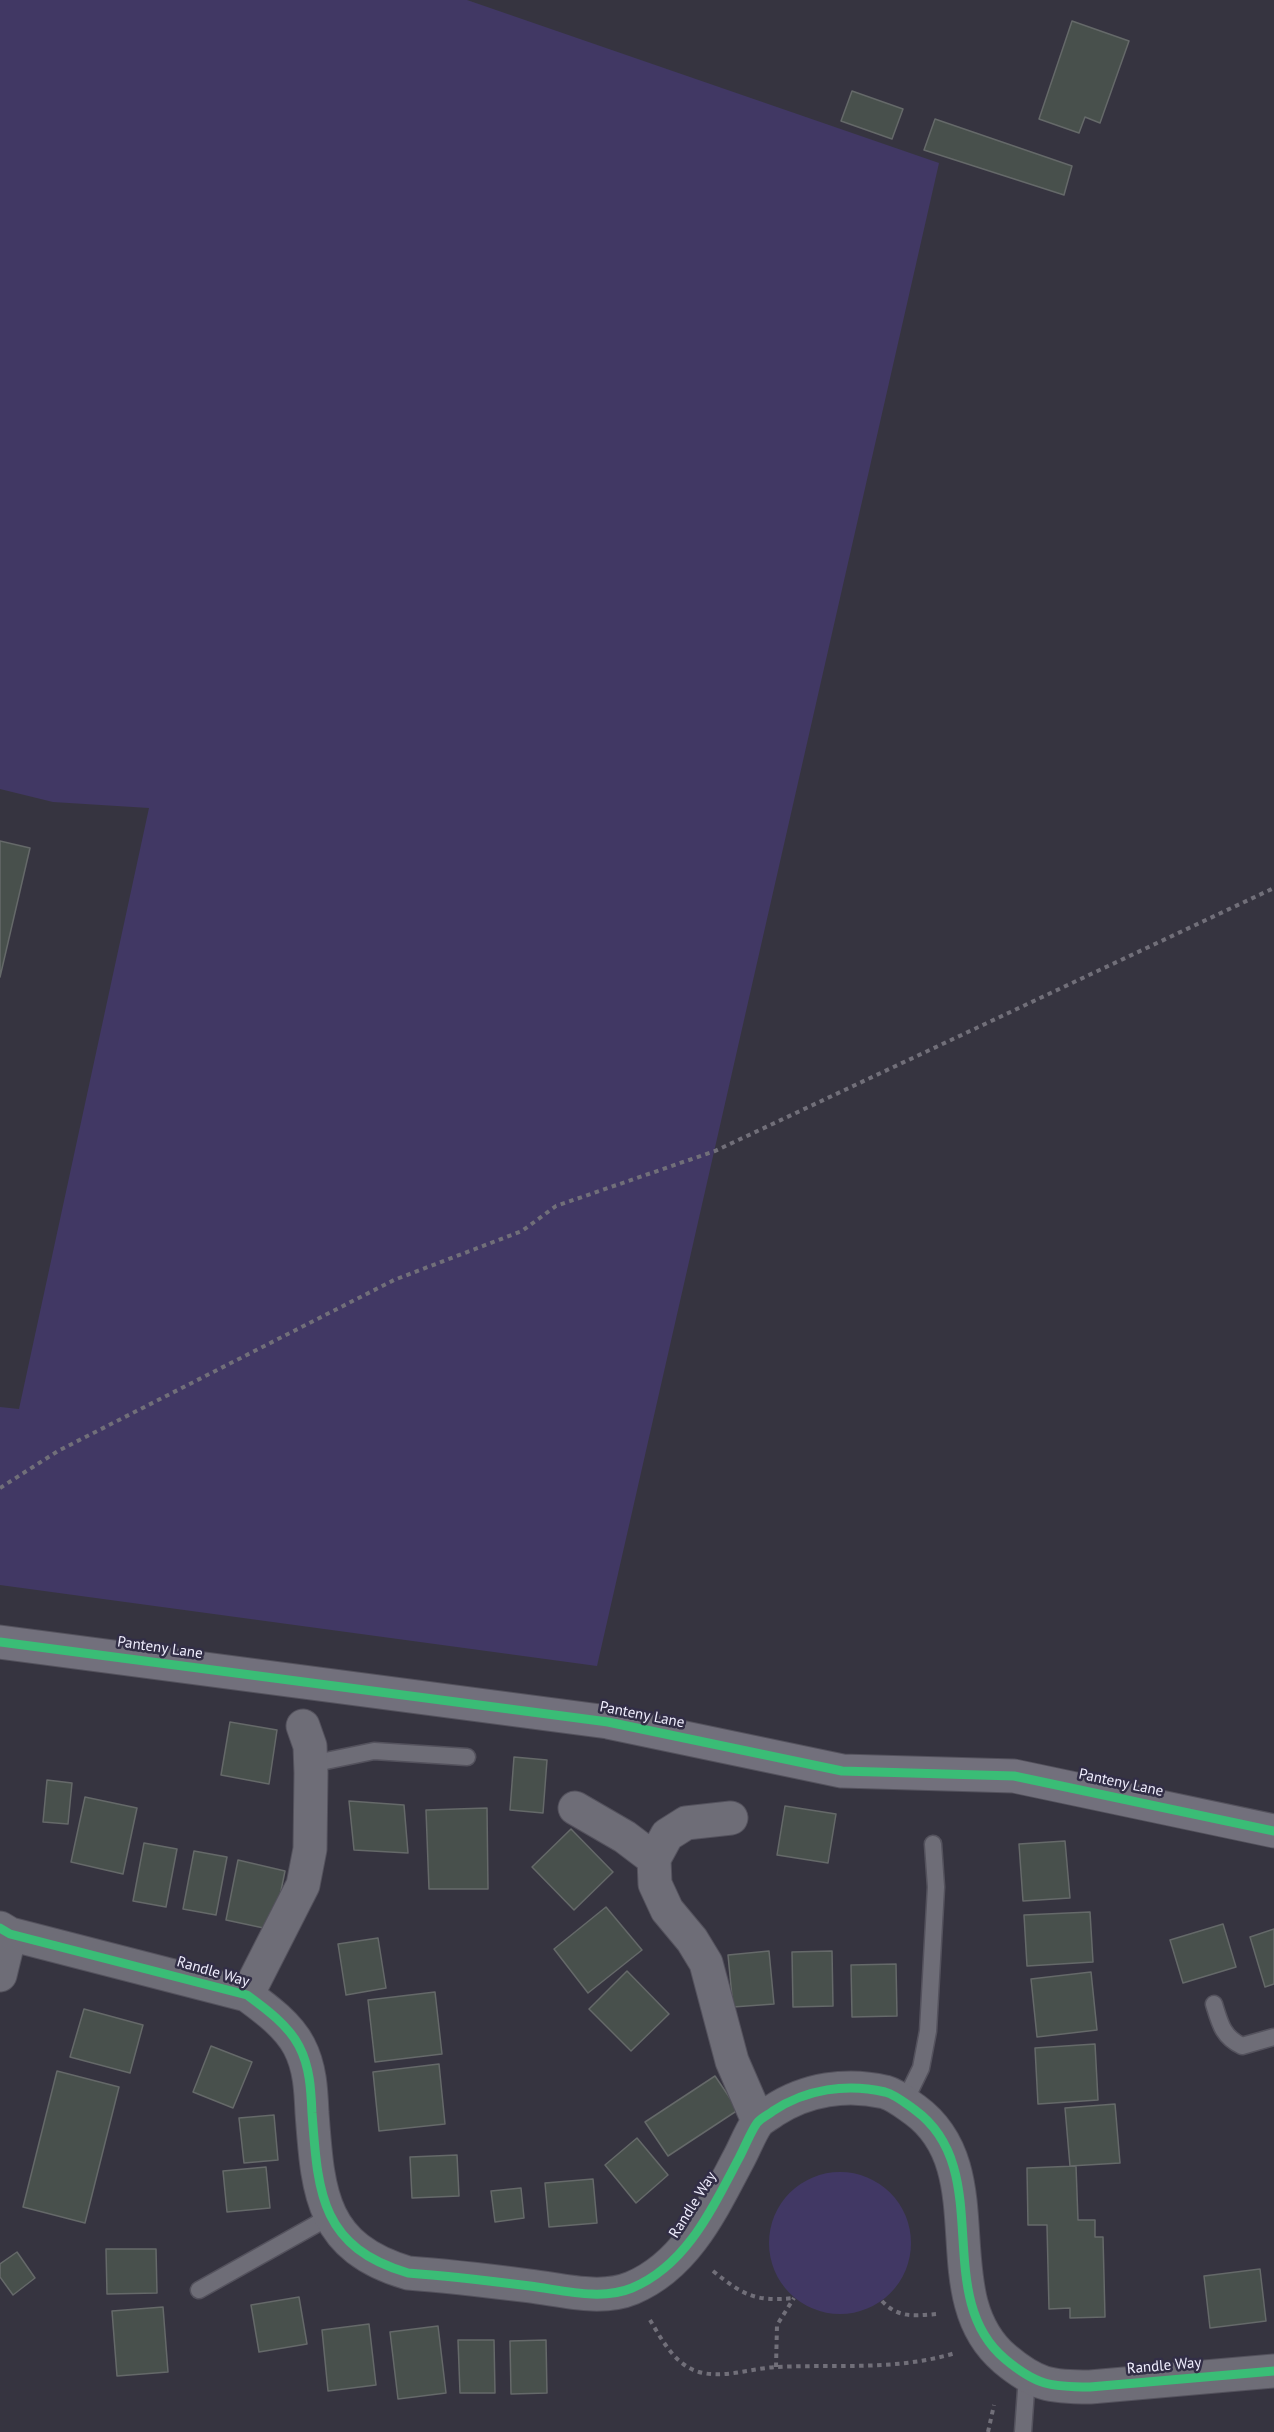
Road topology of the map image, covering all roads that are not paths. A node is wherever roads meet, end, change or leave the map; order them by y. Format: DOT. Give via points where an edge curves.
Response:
graph roads {
  1 [pos="0,1642"];
  2 [pos="303,1726"];
  3 [pos="467,1756"];
  4 [pos="311,1764"];
  5 [pos="575,1808"];
  6 [pos="731,1818"];
  7 [pos="1274,1831"];
  8 [pos="933,1844"];
  9 [pos="654,1859"];
  10 [pos="5,1931"];
  11 [pos="0,1975"];
  12 [pos="248,1995"];
  13 [pos="1214,2004"];
  14 [pos="1274,2037"];
  15 [pos="904,2103"];
  16 [pos="758,2121"];
  17 [pos="331,2216"];
  18 [pos="199,2290"];
  19 [pos="1274,2371"];
  20 [pos="1027,2376"];
  21 [pos="1023,2432"];
  1 -- 7 [label="street, Panteny Lane" via="608,1722 842,1771 1014,1776"];
  2 -- 4 [label="street"];
  3 -- 4 [label="lane" via="374,1752"];
  4 -- 12 [label="street" via="310,1849 303,1885"];
  5 -- 9 [label="street"];
  6 -- 9 [label="street" via="686,1823 667,1835"];
  8 -- 15 [label="lane" via="936,1887 928,2031 921,2068"];
  9 -- 16 [label="street" via="655,1884 667,1910 706,1962 732,2061"];
  10 -- 11 [label="street"];
  10 -- 12 [label="street, Randle Way"];
  12 -- 17 [label="street, Randle Way" via="286,2028 299,2046 309,2076 318,2183"];
  13 -- 14 [label="lane" via="1221,2028 1229,2039 1242,2046"];
  15 -- 16 [label="street, Randle Way" via="892,2094 863,2087 832,2088 789,2102"];
  15 -- 20 [label="street, Randle Way" via="923,2116 946,2142 956,2172 972,2309 985,2339"];
  16 -- 17 [label="street, Randle Way" via="689,2244 660,2272 631,2288 598,2294 408,2273 369,2259 341,2232"];
  17 -- 18 [label="lane"];
  19 -- 20 [label="street, Randle Way" via="1090,2387 1054,2386 1037,2383"];
  20 -- 21 [label="lane"];
}
